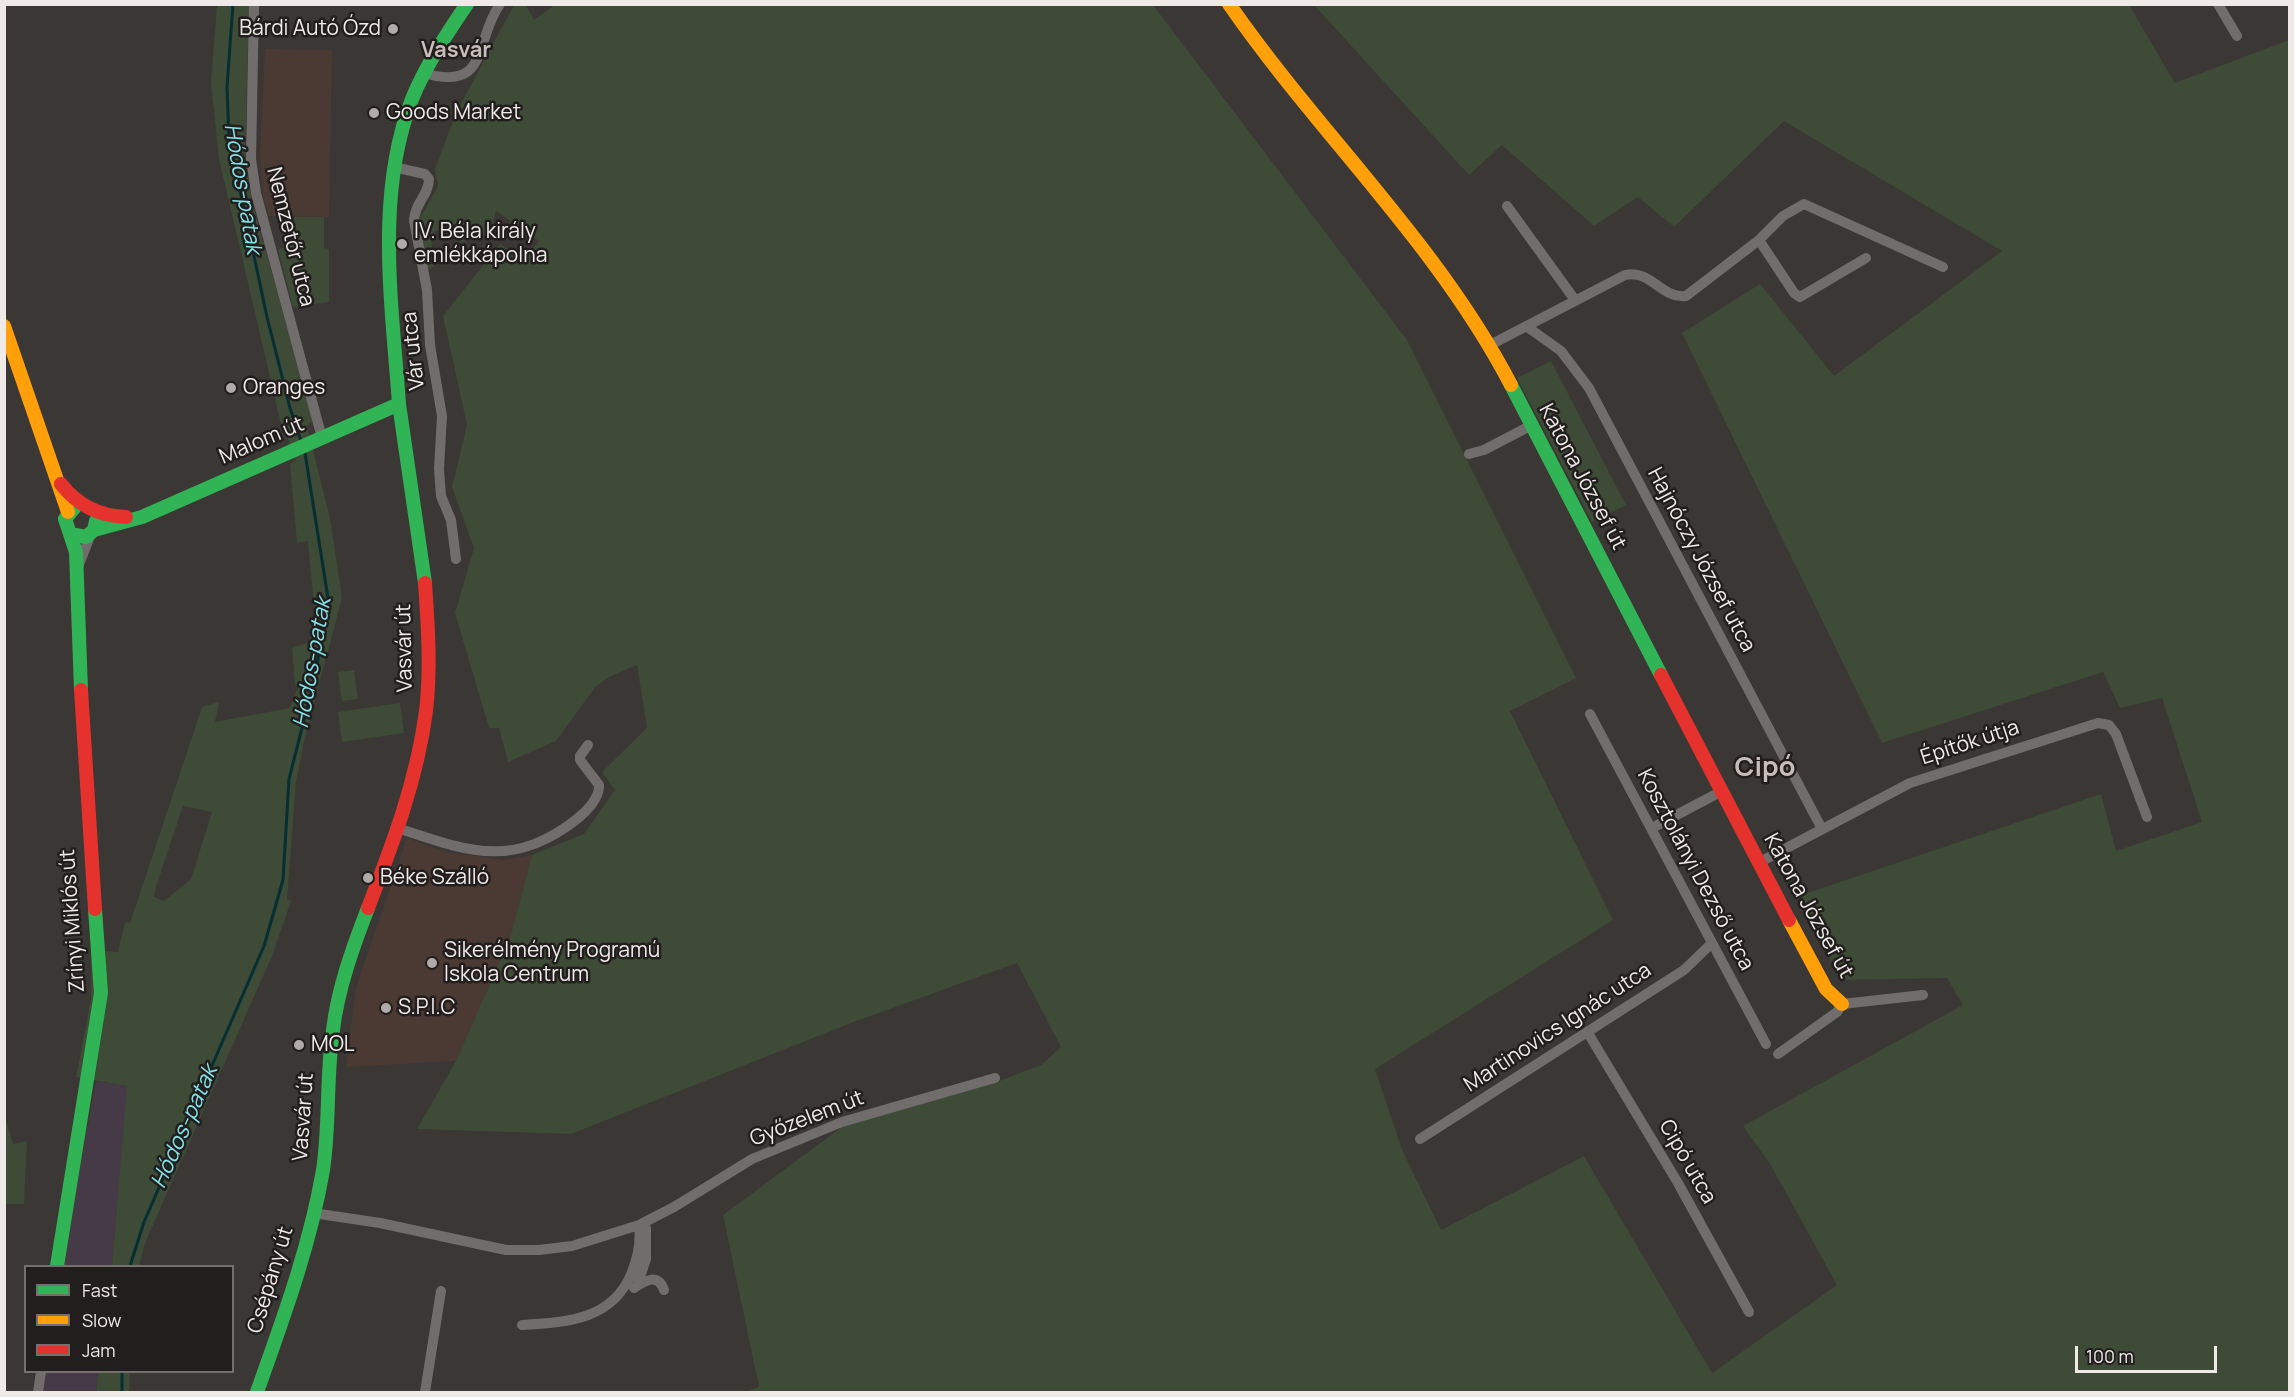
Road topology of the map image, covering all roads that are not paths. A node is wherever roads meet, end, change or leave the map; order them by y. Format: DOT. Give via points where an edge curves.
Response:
graph roads {
  1 [pos="254,4"];
  2 [pos="467,4"];
  3 [pos="500,4"];
  4 [pos="1229,4"];
  5 [pos="2218,4"];
  6 [pos="2237,36"];
  7 [pos="423,73"];
  8 [pos="393,167"];
  9 [pos="1508,207"];
  10 [pos="1759,240"];
  11 [pos="1866,258"];
  12 [pos="1943,267"];
  13 [pos="1575,300"];
  14 [pos="4,326"];
  15 [pos="1526,326"];
  16 [pos="1490,345"];
  17 [pos="399,404"];
  18 [pos="370,417"];
  19 [pos="1532,425"];
  20 [pos="319,440"];
  21 [pos="404,443"];
  22 [pos="1469,454"];
  23 [pos="54,474"];
  24 [pos="88,508"];
  25 [pos="68,512"];
  26 [pos="142,517"];
  27 [pos="92,532"];
  28 [pos="70,534"];
  29 [pos="456,559"];
  30 [pos="76,570"];
  31 [pos="1590,714"];
  32 [pos="588,745"];
  33 [pos="1722,791"];
  34 [pos="2147,817"];
  35 [pos="397,828"];
  36 [pos="1652,828"];
  37 [pos="1822,829"];
  38 [pos="1760,862"];
  39 [pos="1712,943"];
  40 [pos="1923,995"];
  41 [pos="1842,1004"];
  42 [pos="1588,1033"];
  43 [pos="1766,1044"];
  44 [pos="1778,1054"];
  45 [pos="995,1078"];
  46 [pos="1420,1139"];
  47 [pos="312,1213"];
  48 [pos="641,1224"];
  49 [pos="57,1265"];
  50 [pos="637,1286"];
  51 [pos="664,1290"];
  52 [pos="441,1291"];
  53 [pos="627,1298"];
  54 [pos="1749,1312"];
  55 [pos="522,1325"];
  56 [pos="41,1373"];
  57 [pos="38,1392"];
  58 [pos="257,1392"];
  59 [pos="425,1392"];
  1 -- 20 [label="street, Nemzetőr utca" via="250,159"];
  2 -- 7 [label="street, Vasvár út"];
  3 -- 7 [label="street" via="469,71 449,79"];
  4 -- 16 [label="street, Katona József út" via="1261,50 1421,244"];
  5 -- 6 [label="street"];
  7 -- 8 [label="street, Vasvár út" via="404,120"];
  8 -- 17 [label="street, Vasvár út" via="390,238"];
  8 -- 29 [label="street, Vár utca" via="425,174 429,179 426,193 414,209 414,220 442,416 441,496 451,520"];
  9 -- 13 [label="street"];
  10 -- 11 [label="street" via="1800,297"];
  10 -- 12 [label="street" via="1783,216 1808,204"];
  10 -- 13 [label="street" via="1686,297 1671,295 1646,276 1633,273"];
  13 -- 15 [label="street"];
  14 -- 23 [label="street"];
  15 -- 16 [label="street"];
  15 -- 37 [label="street, Hajnóczy József utca" via="1562,351 1589,388"];
  16 -- 19 [label="street, Katona József út"];
  17 -- 18 [label="street, Malom út"];
  17 -- 21 [label="street, Vasvár út"];
  18 -- 20 [label="street, Malom út"];
  18 -- 21 [label="street" via="393,422"];
  19 -- 22 [label="street"];
  19 -- 33 [label="street, Katona József út"];
  20 -- 26 [label="street, Malom út"];
  21 -- 35 [label="street, Vasvár út" via="423,579 428,683 419,754"];
  23 -- 24 [label="street" via="67,493"];
  23 -- 25 [label="street"];
  24 -- 25 [label="street" via="75,506"];
  24 -- 26 [label="street, Malom út" via="108,516"];
  24 -- 27 [label="street" via="96,520"];
  25 -- 28 [label="street" via="64,523"];
  26 -- 27 [label="street, Malom út"];
  27 -- 28 [label="street" via="80,538"];
  27 -- 30 [label="street, Zrínyi Miklós út"];
  28 -- 30 [label="street, Zrínyi Miklós út"];
  30 -- 49 [label="street, Zrínyi Miklós út" via="82,755 100,993"];
  31 -- 36 [label="street, Kosztolányi Dezső utca"];
  32 -- 35 [label="street" via="580,760 599,785 593,802 566,827 514,851 499,853 447,846"];
  33 -- 36 [label="street"];
  33 -- 38 [label="street, Katona József út"];
  34 -- 37 [label="street, Építők útja" via="2116,734 2104,723 1910,783"];
  35 -- 47 [label="street, Vasvár út" via="336,1009 329,1056 324,1154"];
  36 -- 39 [label="street, Kosztolányi Dezső utca"];
  37 -- 38 [label="street, Építők útja"];
  38 -- 41 [label="street, Katona József út" via="1826,989"];
  39 -- 42 [label="street, Martinovics Ignác utca" via="1684,970"];
  39 -- 43 [label="street, Kosztolányi Dezső utca"];
  40 -- 41 [label="street"];
  41 -- 44 [label="street" via="1837,1012"];
  42 -- 46 [label="street, Martinovics Ignác utca"];
  42 -- 54 [label="street, Cipó utca"];
  45 -- 48 [label="street, Győzelem út" via="842,1122 778,1147"];
  47 -- 48 [label="street, Győzelem út" via="518,1251 572,1246"];
  47 -- 58 [label="street, Csépány út" via="286,1310"];
  48 -- 50 [label="street" via="646,1259"];
  48 -- 55 [label="street" via="634,1268 619,1297 593,1314"];
  50 -- 51 [label="street" via="656,1279 662,1282"];
  50 -- 53 [label="street"];
  52 -- 59 [label="street"];
  56 -- 57 [label="street"];
}
